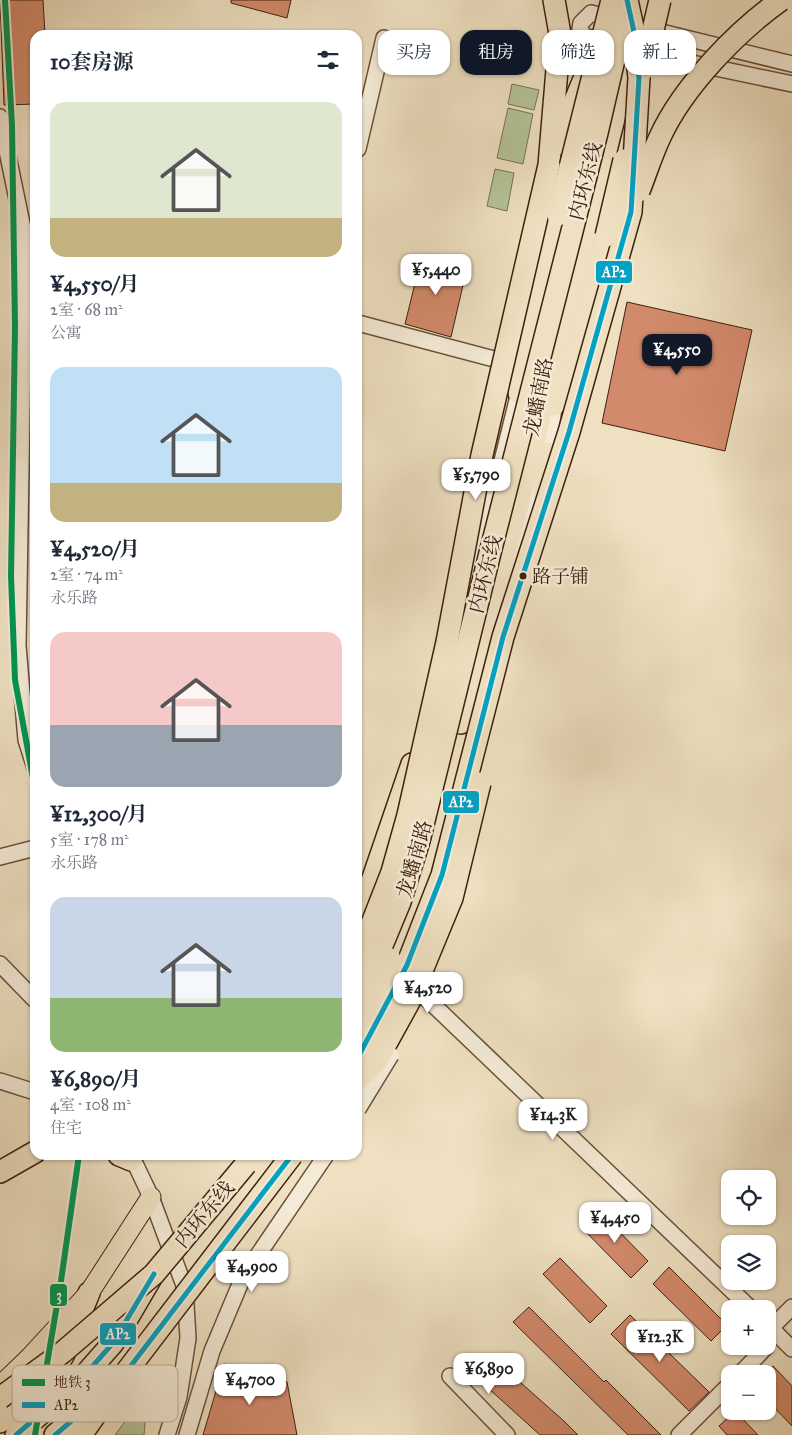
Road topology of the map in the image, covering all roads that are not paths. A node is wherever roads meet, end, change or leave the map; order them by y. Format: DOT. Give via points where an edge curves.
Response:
graph roads {
  1 [pos="554,0"];
  2 [pos="612,0"];
  3 [pos="627,0"];
  4 [pos="638,0"];
  5 [pos="642,0"];
  6 [pos="660,0"];
  7 [pos="781,0"];
  8 [pos="581,30"];
  9 [pos="653,30"];
  10 [pos="696,41"];
  11 [pos="378,64"];
  12 [pos="696,64"];
  13 [pos="792,64"];
  14 [pos="604,75"];
  15 [pos="640,75"];
  16 [pos="792,84"];
  17 [pos="0,117"];
  18 [pos="362,132"];
  19 [pos="548,165"];
  20 [pos="631,212"];
  21 [pos="30,239"];
  22 [pos="362,324"];
  23 [pos="520,366"];
  24 [pos="519,393"];
  25 [pos="554,405"];
  26 [pos="547,453"];
  27 [pos="441,704"];
  28 [pos="30,752"];
  29 [pos="30,849"];
  30 [pos="0,857"];
  31 [pos="452,898"];
  32 [pos="362,912"];
  33 [pos="362,957"];
  34 [pos="362,959"];
  35 [pos="0,964"];
  36 [pos="362,964"];
  37 [pos="393,976"];
  38 [pos="362,987"];
  39 [pos="30,995"];
  40 [pos="362,1023"];
  41 [pos="362,1049"];
  42 [pos="362,1075"];
  43 [pos="0,1082"];
  44 [pos="30,1091"];
  45 [pos="362,1102"];
  46 [pos="30,1155"];
  47 [pos="129,1160"];
  48 [pos="248,1160"];
  49 [pos="288,1160"];
  50 [pos="323,1160"];
  51 [pos="0,1172"];
  52 [pos="150,1197"];
  53 [pos="154,1274"];
  54 [pos="89,1293"];
  55 [pos="742,1300"];
  56 [pos="792,1307"];
  57 [pos="776,1328"];
  58 [pos="776,1340"];
  59 [pos="792,1349"];
  60 [pos="755,1355"];
  61 [pos="22,1365"];
  62 [pos="45,1365"];
  63 [pos="56,1365"];
  64 [pos="94,1365"];
  65 [pos="131,1365"];
  66 [pos="747,1365"];
  67 [pos="12,1374"];
  68 [pos="450,1376"];
  69 [pos="0,1386"];
  70 [pos="12,1389"];
  71 [pos="721,1393"];
  72 [pos="0,1398"];
  73 [pos="178,1400"];
  74 [pos="12,1412"];
  75 [pos="0,1422"];
  76 [pos="31,1422"];
  77 [pos="70,1422"];
  78 [pos="91,1422"];
  79 [pos="171,1422"];
  80 [pos="16,1435"];
  81 [pos="55,1435"];
  82 [pos="82,1435"];
  83 [pos="167,1435"];
  84 [pos="186,1435"];
  85 [pos="507,1435"];
  86 [pos="680,1435"];
  1 -- 19 [label="highway" via="560,34"];
  2 -- 23 [label="highway, bridge"];
  3 -- 20 [label="highway, bridge" via="639,78"];
  3 -- 38 [label="highway, 内环东线, bridge" via="598,133 419,840 400,902"];
  4 -- 19 [label="highway, bridge" via="584,79"];
  5 -- 40 [label="highway, 内环东线, bridge" via="526,472 428,849 409,912"];
  6 -- 25 [label="highway, bridge" via="576,355"];
  7 -- 20 [label="highway, bridge" via="756,17 693,85 660,136"];
  8 -- 9 [label="street" via="590,13"];
  10 -- 13 [label="street"];
  11 -- 18 [label="street"];
  12 -- 16 [label="street"];
  14 -- 24 [label="street, 龙蟠南路"];
  15 -- 25 [label="street, 龙蟠南路"];
  17 -- 21 [label="street"];
  19 -- 33 [label="highway, bridge" via="482,455 449,632 408,815"];
  20 -- 41 [label="highway, bridge" via="570,432 503,637 442,875 407,965"];
  21 -- 28 [label="street" via="18,646 26,740"];
  22 -- 23 [label="street"];
  23 -- 24 [label="highway"];
  24 -- 27 [label="street, 龙蟠南路"];
  25 -- 26 [label="street, 龙蟠南路"];
  26 -- 31 [label="highway, bridge" via="545,511"];
  26 -- 37 [label="street, 龙蟠南路" via="500,613 431,883"];
  27 -- 32 [label="highway" via="409,771"];
  27 -- 34 [label="street, 龙蟠南路" via="418,815 400,875"];
  29 -- 30 [label="street"];
  31 -- 42 [label="highway, bridge" via="409,1002 377,1060"];
  31 -- 45 [label="street, bridge" via="429,974 402,1034"];
  35 -- 39 [label="street"];
  36 -- 37 [label="street"];
  37 -- 55 [label="street" via="424,996"];
  43 -- 44 [label="street"];
  46 -- 51 [label="highway"];
  47 -- 52 [label="street"];
  48 -- 53 [label="highway, 内环东线, bridge"];
  49 -- 65 [label="highway, 内环东线, bridge"];
  50 -- 84 [label="street" via="243,1278 212,1351"];
  52 -- 54 [label="main road"];
  52 -- 73 [label="street" via="185,1288 188,1338"];
  53 -- 62 [label="highway, bridge"];
  53 -- 64 [label="highway" via="114,1343"];
  54 -- 61 [label="main road"];
  54 -- 63 [label="highway"];
  56 -- 57 [label="street"];
  58 -- 59 [label="street"];
  60 -- 66 [label="street"];
  67 -- 69 [label="main road"];
  68 -- 85 [label="street"];
  70 -- 72 [label="highway, bridge"];
  71 -- 86 [label="street"];
  74 -- 75 [label="highway"];
  76 -- 80 [label="highway"];
  77 -- 81 [label="highway"];
  78 -- 82 [label="highway"];
  79 -- 83 [label="street"];
}
